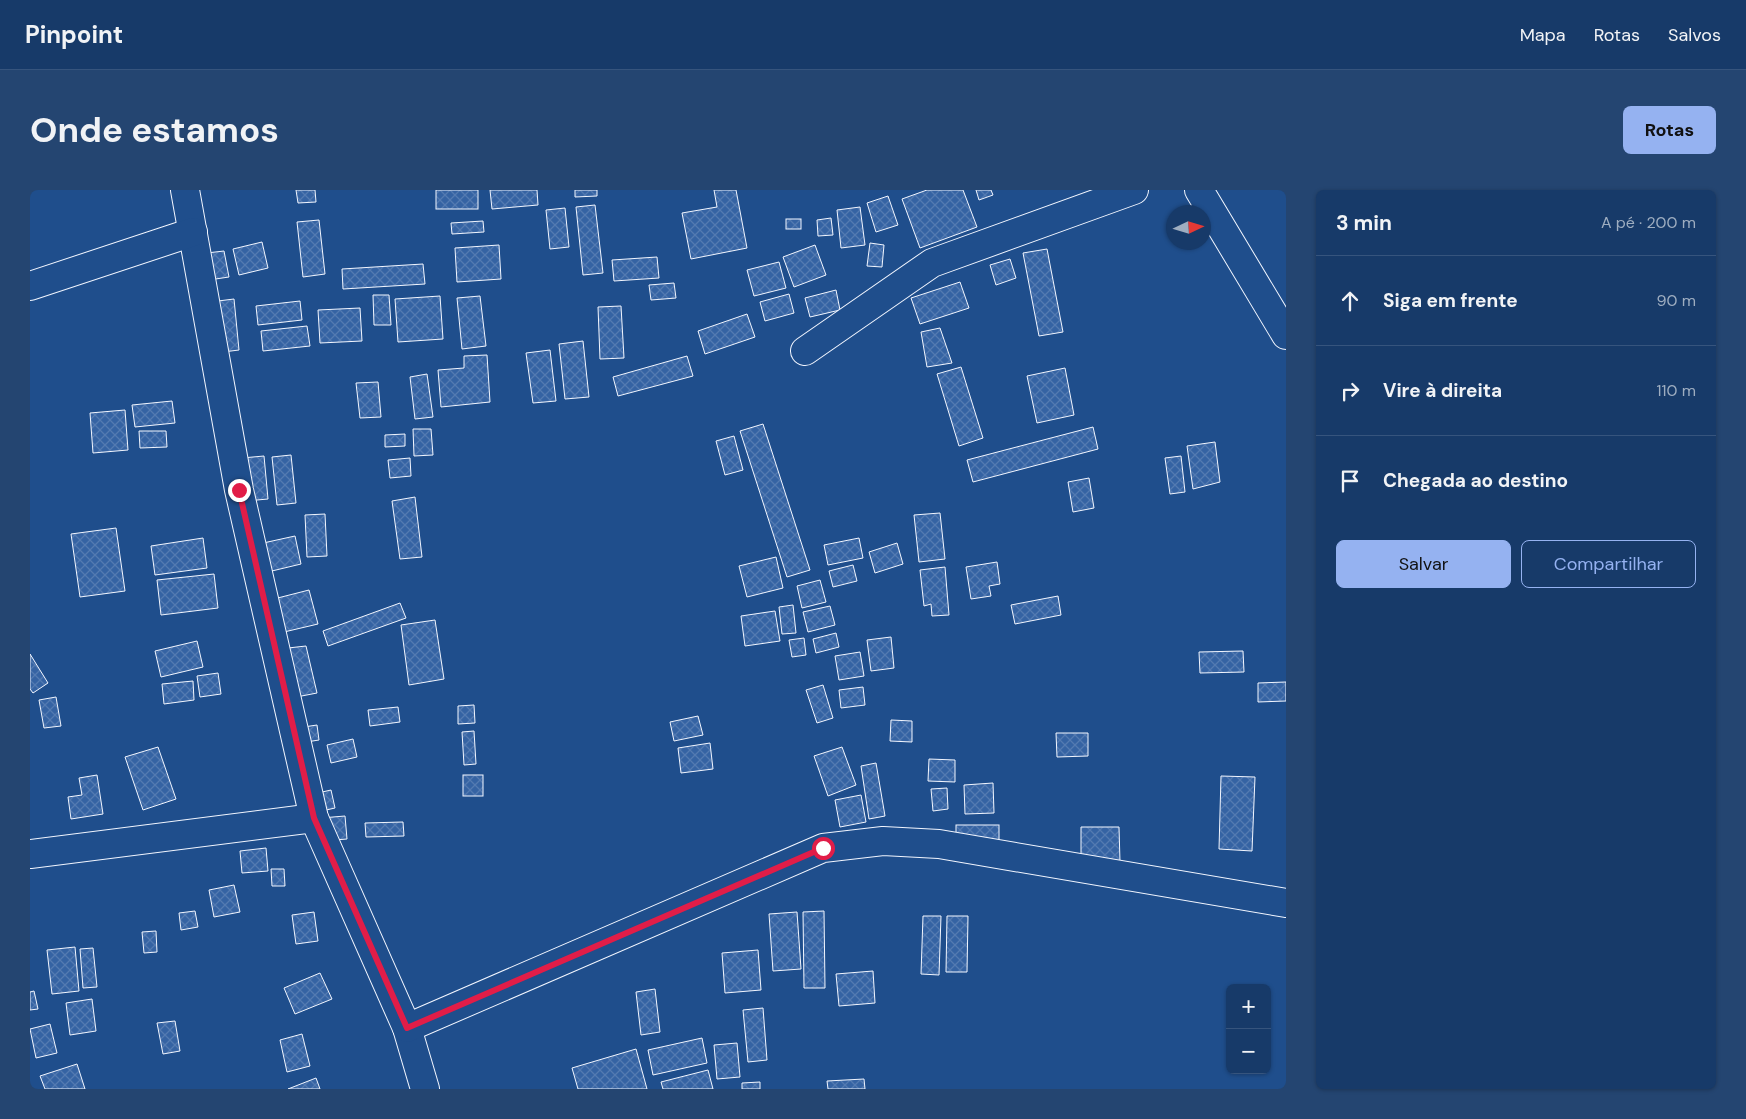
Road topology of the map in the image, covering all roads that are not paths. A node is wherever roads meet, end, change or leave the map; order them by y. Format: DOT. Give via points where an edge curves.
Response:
graph roads {
  1 [pos="185,190"];
  2 [pos="1134,190"];
  3 [pos="1198,190"];
  4 [pos="193,232"];
  5 [pos="30,286"];
  6 [pos="1286,335"];
  7 [pos="805,351"];
  8 [pos="314,818"];
  9 [pos="30,854"];
  10 [pos="1286,903"];
  11 [pos="407,1028"];
  12 [pos="425,1089"];
  1 -- 4 [label="street"];
  2 -- 7 [label="street" via="932,263"];
  3 -- 6 [label="street"];
  4 -- 5 [label="street"];
  4 -- 8 [label="street" via="239,490"];
  8 -- 9 [label="street"];
  8 -- 11 [label="street"];
  10 -- 11 [label="street" via="938,844 883,841 823,848"];
  11 -- 12 [label="street"];
}
